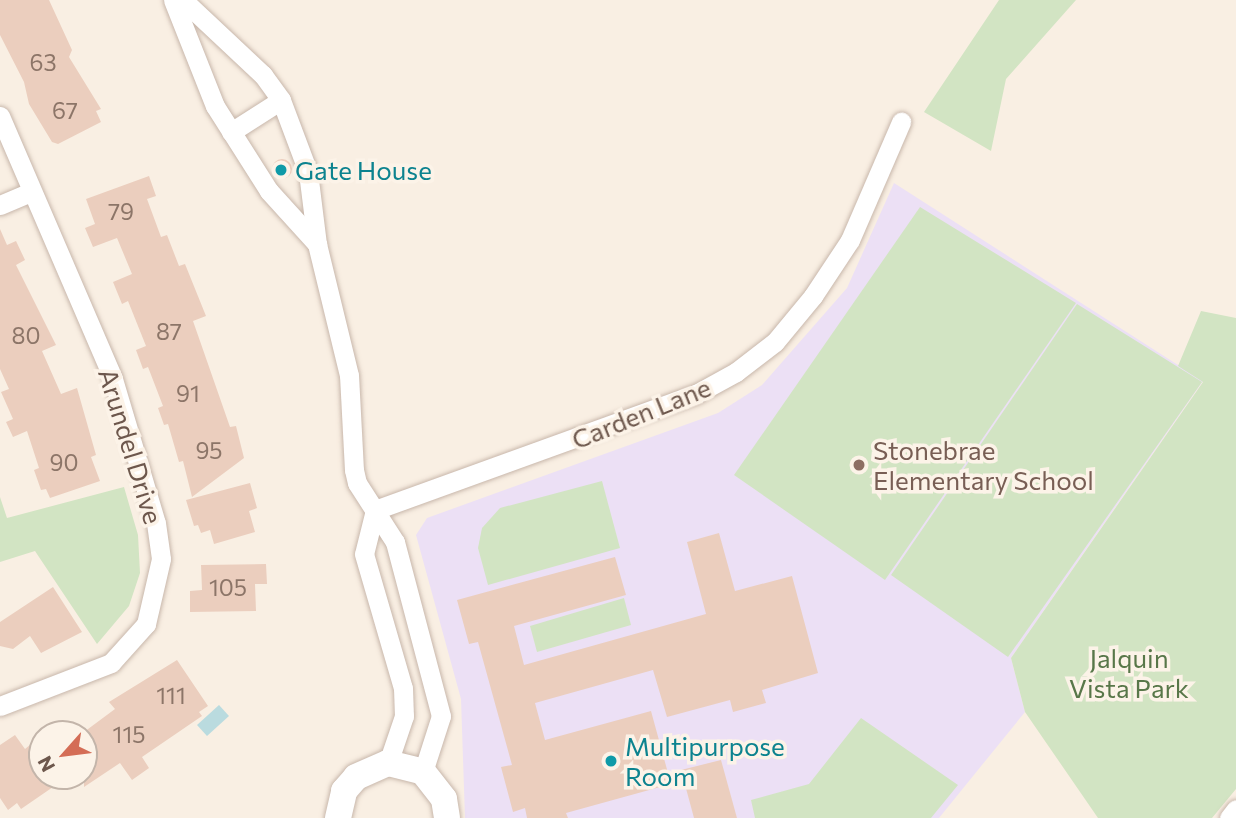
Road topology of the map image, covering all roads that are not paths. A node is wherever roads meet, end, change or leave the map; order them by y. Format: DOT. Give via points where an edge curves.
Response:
graph roads {
  1 [pos="173,0"];
  2 [pos="183,0"];
  3 [pos="281,100"];
  4 [pos="0,116"];
  5 [pos="901,122"];
  6 [pos="231,132"];
  7 [pos="31,192"];
  8 [pos="0,205"];
  9 [pos="317,244"];
  10 [pos="375,510"];
  11 [pos="0,706"];
  12 [pos="388,763"];
  13 [pos="423,772"];
  14 [pos="1236,809"];
  15 [pos="333,815"];
  16 [pos="447,818"];
  17 [pos="1229,818"];
  1 -- 6 [label="street" via="208,90"];
  2 -- 3 [label="street" via="263,75"];
  3 -- 6 [label="street"];
  3 -- 9 [label="street" via="308,172"];
  4 -- 7 [label="street, Arundel Drive"];
  5 -- 10 [label="street, Carden Lane" via="849,240 813,296 775,342 736,372 696,394"];
  6 -- 9 [label="street" via="269,191"];
  7 -- 8 [label="street"];
  7 -- 11 [label="street, Arundel Drive" via="113,379 156,523 161,559 146,624 111,663"];
  9 -- 10 [label="street" via="349,375 354,470"];
  10 -- 12 [label="street" via="364,554 404,716"];
  10 -- 13 [label="street" via="396,542 441,716"];
  12 -- 13 [label="main road"];
  12 -- 15 [label="main road" via="356,777"];
  13 -- 16 [label="main road" via="444,799"];
  14 -- 17 [label="street"];
}
